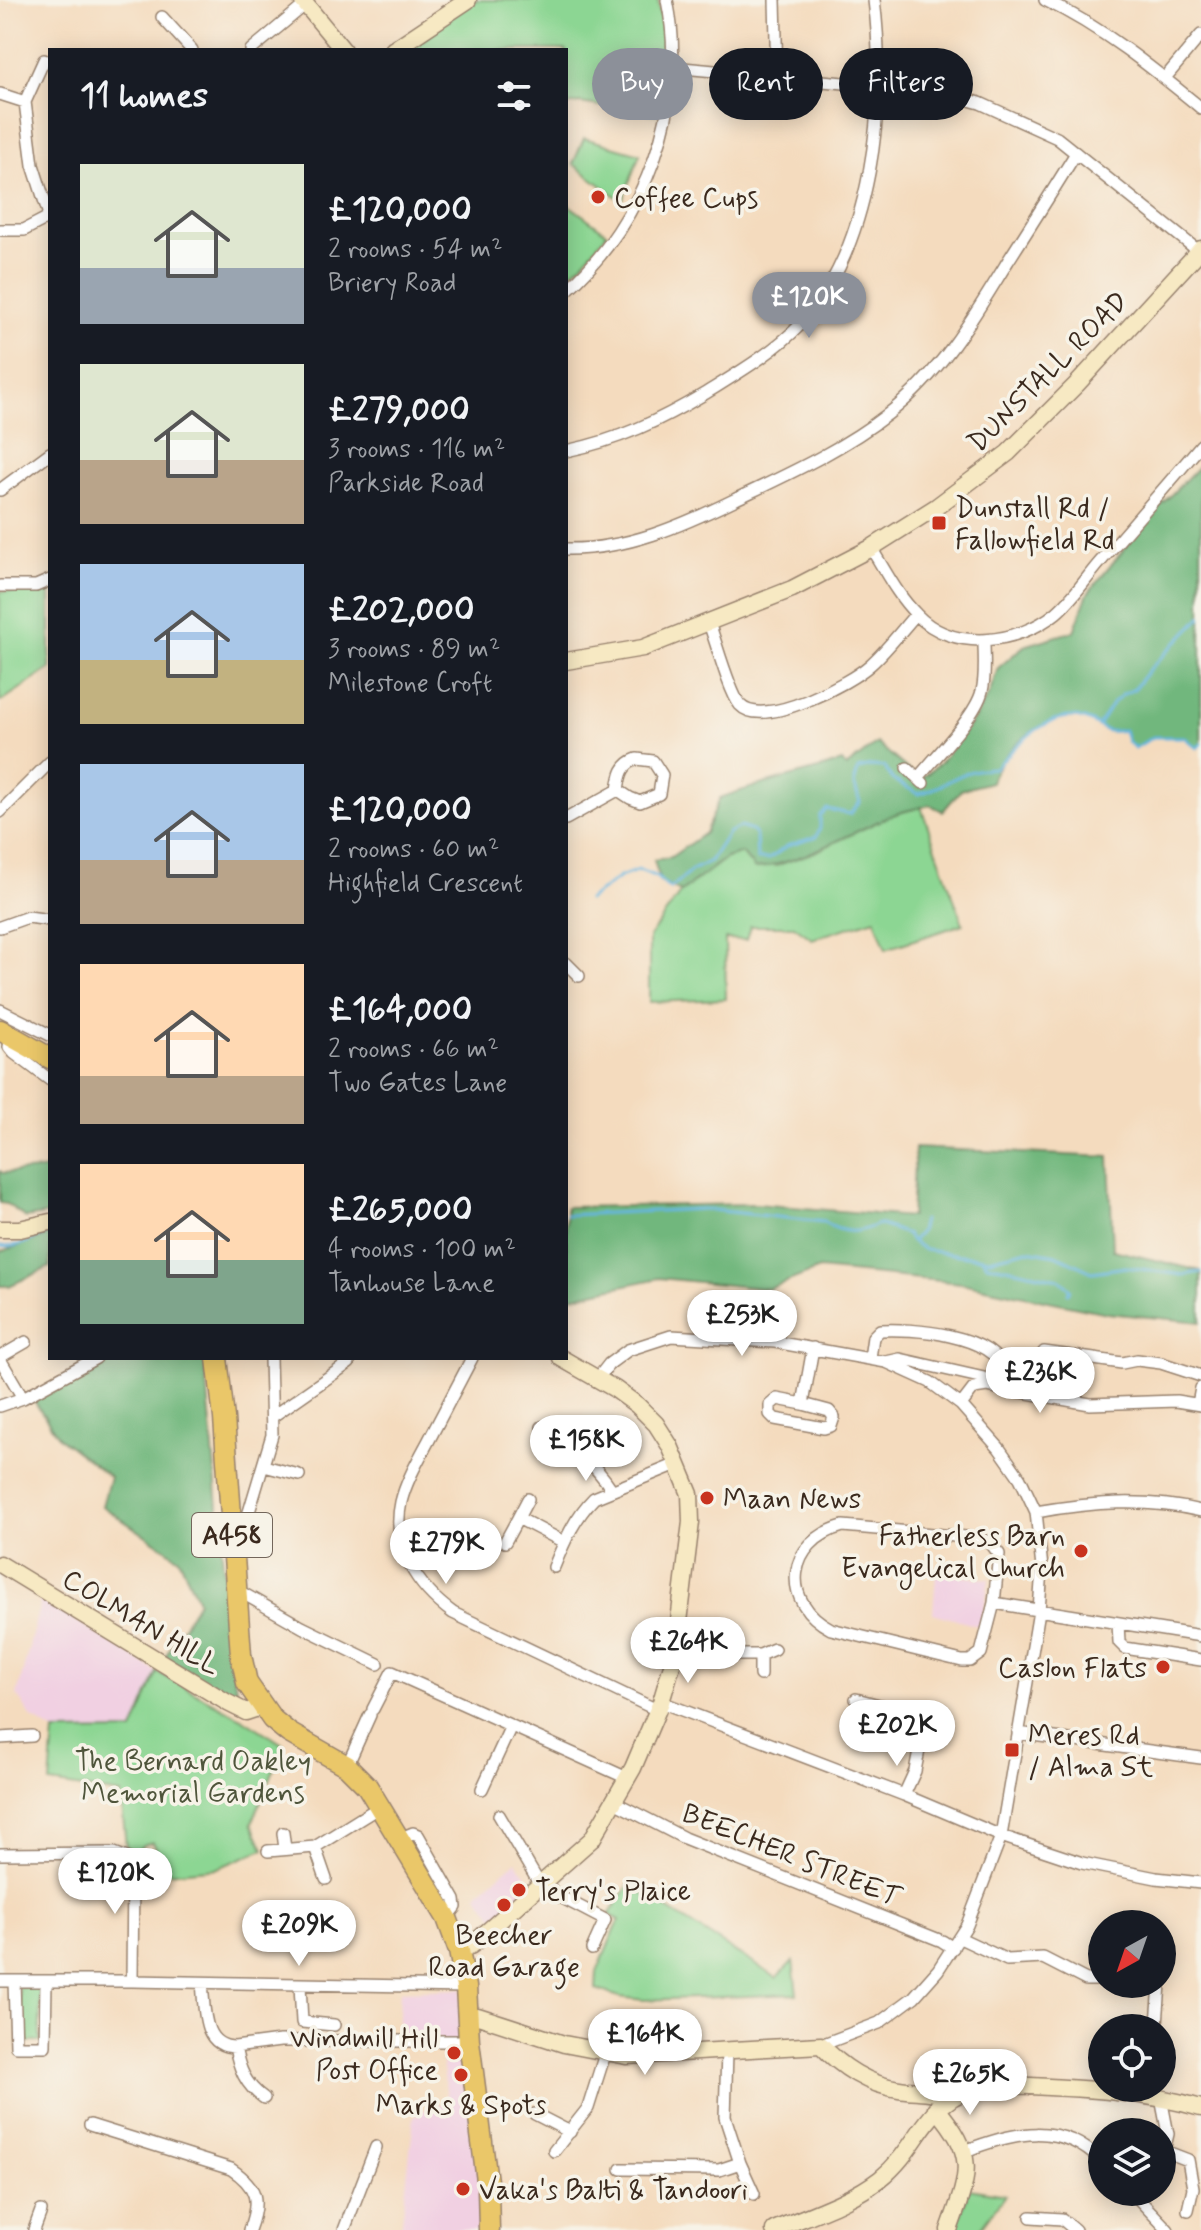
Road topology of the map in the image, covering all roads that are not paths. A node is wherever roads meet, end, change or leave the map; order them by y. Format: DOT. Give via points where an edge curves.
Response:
graph roads {
  1 [pos="468,0"];
  2 [pos="667,0"];
  3 [pos="775,0"];
  4 [pos="874,0"];
  5 [pos="1045,0"];
  6 [pos="304,2"];
  7 [pos="162,17"];
  8 [pos="1201,35"];
  9 [pos="190,48"];
  10 [pos="253,48"];
  11 [pos="341,48"];
  12 [pos="396,48"];
  13 [pos="672,48"];
  14 [pos="776,48"];
  15 [pos="878,48"];
  16 [pos="44,60"];
  17 [pos="1165,78"];
  18 [pos="0,94"];
  19 [pos="973,101"];
  20 [pos="25,102"];
  21 [pos="1201,108"];
  22 [pos="665,120"];
  23 [pos="876,120"];
  24 [pos="1076,153"];
  25 [pos="48,212"];
  26 [pos="48,219"];
  27 [pos="0,230"];
  28 [pos="1200,251"];
  29 [pos="568,289"];
  30 [pos="1201,445"];
  31 [pos="568,450"];
  32 [pos="48,454"];
  33 [pos="0,490"];
  34 [pos="871,548"];
  35 [pos="568,549"];
  36 [pos="48,581"];
  37 [pos="0,586"];
  38 [pos="916,614"];
  39 [pos="709,623"];
  40 [pos="984,641"];
  41 [pos="568,661"];
  42 [pos="48,764"];
  43 [pos="907,768"];
  44 [pos="618,790"];
  45 [pos="0,812"];
  46 [pos="568,818"];
  47 [pos="48,920"];
  48 [pos="0,927"];
  49 [pos="568,965"];
  50 [pos="579,976"];
  51 [pos="0,1010"];
  52 [pos="5,1032"];
  53 [pos="48,1034"];
  54 [pos="48,1057"];
  55 [pos="48,1078"];
  56 [pos="48,1222"];
  57 [pos="0,1229"];
  58 [pos="26,1342"];
  59 [pos="813,1348"];
  60 [pos="1044,1352"];
  61 [pos="0,1358"];
  62 [pos="870,1358"];
  63 [pos="92,1360"];
  64 [pos="217,1360"];
  65 [pos="270,1360"];
  66 [pos="471,1360"];
  67 [pos="565,1360"];
  68 [pos="886,1362"];
  69 [pos="349,1363"];
  70 [pos="1201,1376"];
  71 [pos="598,1378"];
  72 [pos="993,1387"];
  73 [pos="1201,1388"];
  74 [pos="23,1398"];
  75 [pos="803,1404"];
  76 [pos="1200,1404"];
  77 [pos="961,1405"];
  78 [pos="0,1406"];
  79 [pos="273,1416"];
  80 [pos="542,1427"];
  81 [pos="677,1464"];
  82 [pos="264,1466"];
  83 [pos="299,1475"];
  84 [pos="612,1490"];
  85 [pos="528,1499"];
  86 [pos="1201,1511"];
  87 [pos="1036,1512"];
  88 [pos="518,1518"];
  89 [pos="505,1542"];
  90 [pos="564,1542"];
  91 [pos="233,1543"];
  92 [pos="1,1566"];
  93 [pos="554,1567"];
  94 [pos="237,1590"];
  95 [pos="994,1603"];
  96 [pos="1039,1611"];
  97 [pos="1118,1623"];
  98 [pos="1201,1636"];
  99 [pos="774,1649"];
  100 [pos="675,1655"];
  101 [pos="760,1655"];
  102 [pos="1201,1660"];
  103 [pos="378,1664"];
  104 [pos="760,1675"];
  105 [pos="856,1699"];
  106 [pos="659,1706"];
  107 [pos="261,1707"];
  108 [pos="511,1726"];
  109 [pos="1018,1733"];
  110 [pos="32,1736"];
  111 [pos="0,1738"];
  112 [pos="1201,1758"];
  113 [pos="347,1766"];
  114 [pos="627,1778"];
  115 [pos="482,1789"];
  116 [pos="904,1795"];
  117 [pos="614,1802"];
  118 [pos="381,1806"];
  119 [pos="499,1815"];
  120 [pos="283,1833"];
  121 [pos="1001,1836"];
  122 [pos="315,1847"];
  123 [pos="285,1849"];
  124 [pos="268,1851"];
  125 [pos="0,1854"];
  126 [pos="326,1879"];
  127 [pos="1201,1883"];
  128 [pos="543,1885"];
  129 [pos="956,1943"];
  130 [pos="592,1949"];
  131 [pos="459,1951"];
  132 [pos="1088,1980"];
  133 [pos="0,1981"];
  134 [pos="14,1981"];
  135 [pos="46,1981"];
  136 [pos="132,1981"];
  137 [pos="202,1983"];
  138 [pos="300,1985"];
  139 [pos="466,1987"];
  140 [pos="469,2016"];
  141 [pos="334,2025"];
  142 [pos="469,2041"];
  143 [pos="821,2045"];
  144 [pos="235,2047"];
  145 [pos="727,2052"];
  146 [pos="605,2054"];
  147 [pos="1088,2092"];
  148 [pos="264,2098"];
  149 [pos="1176,2102"];
  150 [pos="943,2103"];
  151 [pos="1201,2108"];
  152 [pos="535,2114"];
  153 [pos="90,2125"];
  154 [pos="570,2132"];
  155 [pos="376,2147"];
  156 [pos="1088,2148"];
  157 [pos="554,2151"];
  158 [pos="965,2151"];
  159 [pos="1176,2155"];
  160 [pos="740,2163"];
  161 [pos="621,2169"];
  162 [pos="754,2194"];
  163 [pos="1145,2206"];
  164 [pos="1188,2210"];
  165 [pos="41,2211"];
  166 [pos="1031,2217"];
  167 [pos="34,2230"];
  168 [pos="249,2230"];
  169 [pos="344,2230"];
  170 [pos="489,2230"];
  171 [pos="774,2230"];
  172 [pos="949,2230"];
  173 [pos="1075,2230"];
  174 [pos="1168,2230"];
  1 -- 12 [label="street"];
  2 -- 13 [label="street"];
  3 -- 14 [label="street"];
  4 -- 15 [label="street"];
  5 -- 17 [label="street" via="1120,42"];
  6 -- 10 [label="street"];
  6 -- 11 [label="street"];
  7 -- 9 [label="street"];
  8 -- 17 [label="street"];
  16 -- 20 [label="street"];
  17 -- 21 [label="street"];
  18 -- 20 [label="street"];
  19 -- 24 [label="street" via="1042,129"];
  20 -- 25 [label="street" via="33,165"];
  22 -- 29 [label="street" via="643,185 605,250"];
  23 -- 31 [label="street" via="864,196 831,283 809,315 771,349 672,413 628,435"];
  24 -- 28 [label="street"];
  24 -- 35 [label="street" via="959,341 892,411 815,460 698,518 622,544"];
  26 -- 27 [label="street" via="24,230"];
  28 -- 34 [label="street, DUNSTALL ROAD" via="1008,453"];
  30 -- 40 [label="street" via="1058,612 1016,635"];
  32 -- 33 [label="street"];
  34 -- 38 [label="street"];
  34 -- 39 [label="street, DUNSTALL ROAD" via="792,589"];
  36 -- 37 [label="street"];
  38 -- 39 [label="street" via="856,675 764,713 740,705"];
  38 -- 40 [label="street" via="944,633"];
  39 -- 41 [label="street, DUNSTALL ROAD" via="643,648"];
  40 -- 43 [label="street" via="981,696 972,712 921,780"];
  42 -- 45 [label="street"];
  44 -- 44 [label="street" via="620,774 630,761 653,761 662,775 659,794 648,800 640,802"];
  44 -- 46 [label="street"];
  47 -- 48 [label="street" via="28,917"];
  49 -- 50 [label="street"];
  51 -- 53 [label="street"];
  52 -- 54 [label="highway"];
  52 -- 55 [label="street" via="14,1053"];
  56 -- 57 [label="street"];
  58 -- 61 [label="street"];
  59 -- 62 [label="street"];
  59 -- 71 [label="street" via="671,1336 628,1350"];
  59 -- 75 [label="street"];
  60 -- 70 [label="street" via="1161,1363"];
  61 -- 74 [label="street"];
  62 -- 68 [label="street"];
  62 -- 72 [label="street" via="873,1337 880,1330 940,1333 979,1346 997,1359 1003,1371"];
  63 -- 74 [label="street"];
  64 -- 91 [label="highway, A458"];
  65 -- 79 [label="street"];
  66 -- 106 [label="street" via="401,1502 401,1544 407,1560 430,1595 453,1613"];
  67 -- 71 [label="street"];
  68 -- 72 [label="street" via="900,1359 984,1378"];
  68 -- 77 [label="street" via="930,1382"];
  69 -- 79 [label="street"];
  71 -- 81 [label="street" via="656,1424"];
  72 -- 76 [label="street" via="1090,1404"];
  72 -- 77 [label="street" via="974,1388"];
  73 -- 76 [label="street"];
  74 -- 78 [label="street"];
  75 -- 75 [label="street" via="829,1411 834,1417 831,1426 770,1414 777,1399"];
  77 -- 87 [label="street" via="1020,1478"];
  79 -- 82 [label="street"];
  80 -- 84 [label="street" via="585,1457"];
  81 -- 84 [label="street"];
  81 -- 100 [label="street" via="691,1508"];
  82 -- 83 [label="street"];
  82 -- 91 [label="street" via="243,1532"];
  84 -- 90 [label="street" via="584,1508"];
  85 -- 88 [label="street"];
  86 -- 87 [label="street" via="1139,1502"];
  87 -- 96 [label="street" via="1042,1568"];
  88 -- 89 [label="street"];
  88 -- 90 [label="street"];
  90 -- 93 [label="street"];
  91 -- 94 [label="highway, A458"];
  92 -- 107 [label="street, COLMAN HILL" via="228,1703 246,1712"];
  94 -- 103 [label="street"];
  94 -- 107 [label="highway, A458" via="241,1655 247,1683"];
  95 -- 95 [label="street" via="981,1653 962,1661 831,1629 810,1616 800,1600 796,1572 811,1544 843,1526 977,1538 990,1542 999,1554"];
  95 -- 96 [label="street"];
  96 -- 97 [label="street"];
  96 -- 109 [label="street"];
  97 -- 98 [label="street"];
  97 -- 102 [label="street" via="1119,1642 1125,1648"];
  99 -- 101 [label="street"];
  100 -- 101 [label="street"];
  100 -- 106 [label="street"];
  101 -- 104 [label="street"];
  105 -- 116 [label="street" via="919,1710 920,1745"];
  106 -- 114 [label="street"];
  106 -- 116 [label="street"];
  107 -- 113 [label="highway, A458" via="289,1733"];
  108 -- 113 [label="street" via="392,1672"];
  108 -- 114 [label="street"];
  108 -- 115 [label="street"];
  109 -- 112 [label="street"];
  109 -- 121 [label="street"];
  110 -- 111 [label="street"];
  113 -- 118 [label="highway, A458"];
  114 -- 117 [label="street"];
  116 -- 121 [label="street"];
  117 -- 128 [label="street" via="592,1839"];
  117 -- 129 [label="street, BEECHER STREET" via="684,1838"];
  118 -- 122 [label="street"];
  118 -- 131 [label="highway, A458" via="447,1918"];
  119 -- 128 [label="street"];
  120 -- 123 [label="street"];
  121 -- 127 [label="street" via="1096,1867"];
  121 -- 129 [label="street"];
  122 -- 123 [label="street"];
  122 -- 126 [label="street"];
  123 -- 124 [label="street"];
  125 -- 136 [label="street" via="114,1853 127,1858 133,1872"];
  128 -- 130 [label="street" via="605,1920"];
  128 -- 131 [label="street"];
  129 -- 132 [label="street, BEECHER STREET" via="1007,1960 1043,1958"];
  129 -- 143 [label="street" via="914,1997 879,2023"];
  131 -- 139 [label="highway, A458"];
  133 -- 134 [label="street"];
  134 -- 135 [label="street"];
  134 -- 135 [label="street" via="16,2046 45,2046"];
  135 -- 136 [label="street"];
  136 -- 137 [label="street"];
  137 -- 138 [label="street"];
  137 -- 144 [label="street" via="207,2030 215,2041"];
  138 -- 139 [label="street"];
  138 -- 141 [label="street" via="302,2022"];
  139 -- 140 [label="highway, A458"];
  140 -- 142 [label="highway, A458"];
  140 -- 146 [label="street"];
  142 -- 144 [label="street" via="280,2041"];
  142 -- 170 [label="highway, A458"];
  143 -- 145 [label="street"];
  143 -- 150 [label="street" via="865,2078 898,2089 934,2091"];
  144 -- 148 [label="street" via="246,2081"];
  145 -- 146 [label="street"];
  145 -- 160 [label="street" via="725,2117"];
  146 -- 154 [label="street" via="588,2108"];
  147 -- 150 [label="street" via="989,2084"];
  149 -- 151 [label="street"];
  150 -- 158 [label="street"];
  150 -- 171 [label="street" via="882,2178"];
  152 -- 154 [label="street"];
  153 -- 168 [label="street" via="231,2169 254,2194 256,2212"];
  154 -- 157 [label="street"];
  155 -- 169 [label="street"];
  156 -- 158 [label="street" via="1046,2134 1023,2133"];
  158 -- 172 [label="street" via="962,2194"];
  159 -- 164 [label="street" via="1188,2160 1193,2188"];
  160 -- 161 [label="street" via="719,2170"];
  160 -- 162 [label="street"];
  163 -- 174 [label="street"];
  165 -- 167 [label="street"];
  166 -- 173 [label="street" via="1062,2219"];
}
